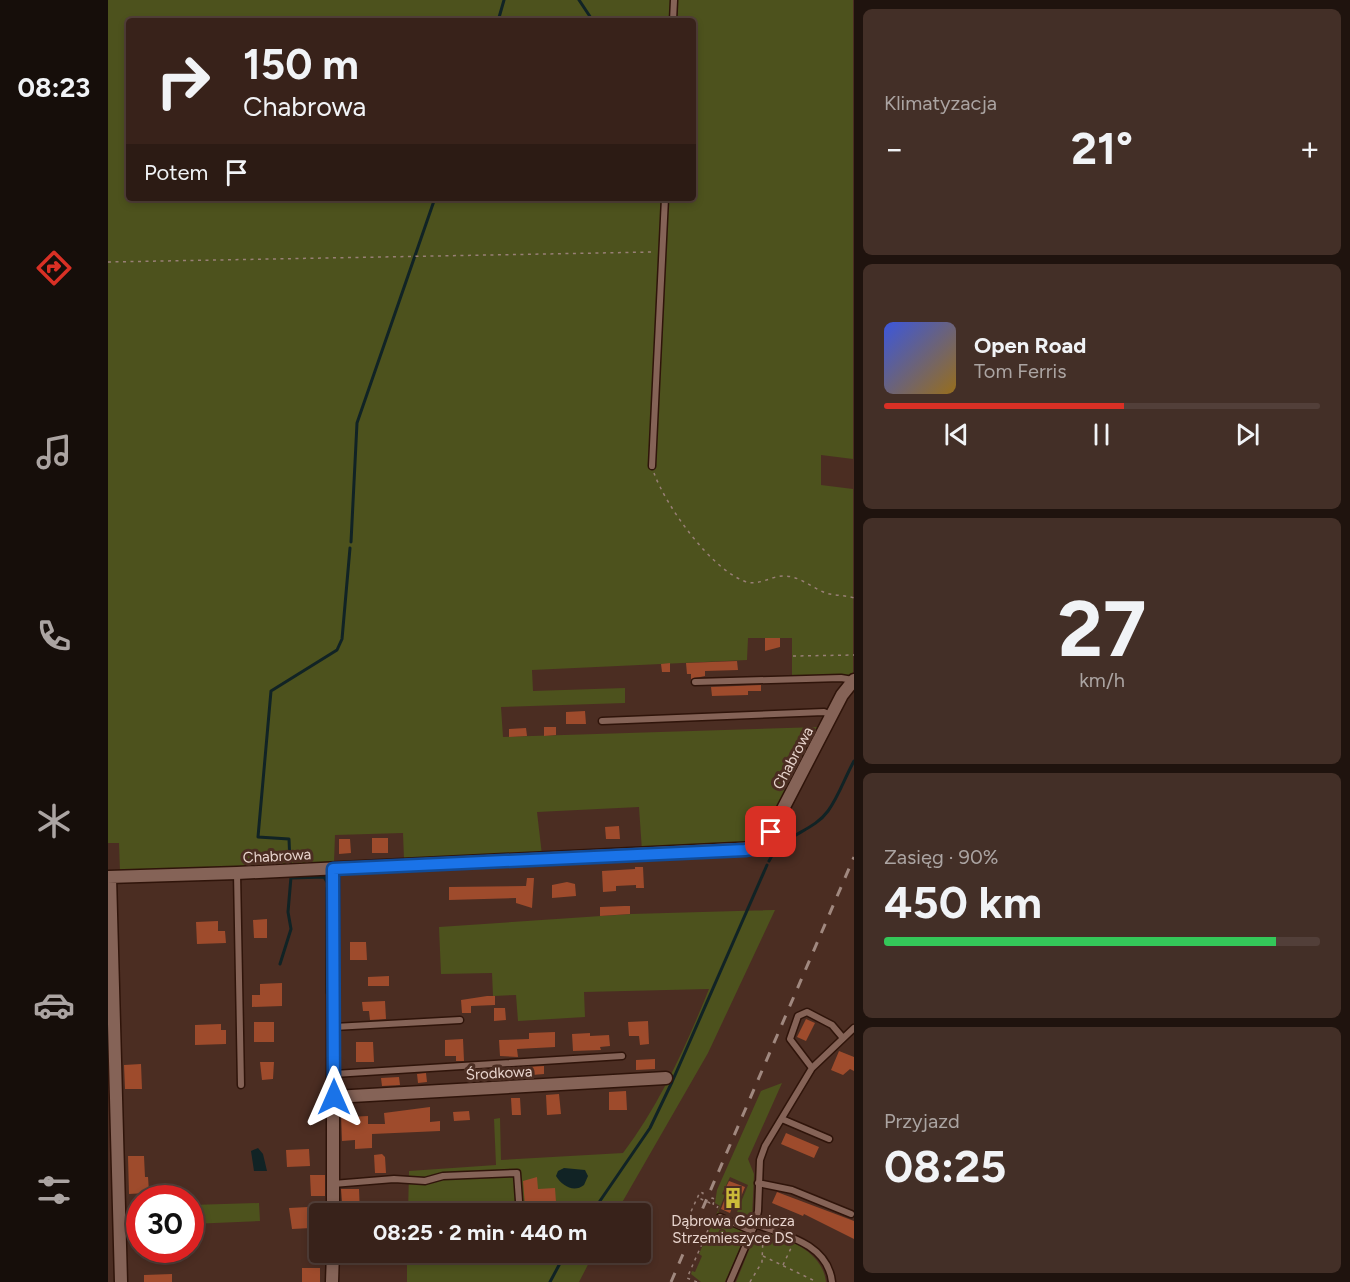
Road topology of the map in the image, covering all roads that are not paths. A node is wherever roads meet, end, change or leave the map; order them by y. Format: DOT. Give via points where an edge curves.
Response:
graph roads {
  1 [pos="674,0"];
  2 [pos="673,18"];
  3 [pos="665,201"];
  4 [pos="652,466"];
  5 [pos="853,680"];
  6 [pos="695,682"];
  7 [pos="832,716"];
  8 [pos="602,721"];
  9 [pos="333,869"];
  10 [pos="237,873"];
  11 [pos="109,877"];
  12 [pos="460,1020"];
  13 [pos="334,1027"];
  14 [pos="854,1028"];
  15 [pos="843,1038"];
  16 [pos="112,1044"];
  17 [pos="622,1056"];
  18 [pos="812,1068"];
  19 [pos="334,1074"];
  20 [pos="666,1078"];
  21 [pos="241,1085"];
  22 [pos="334,1097"];
  23 [pos="783,1119"];
  24 [pos="829,1139"];
  25 [pos="758,1183"];
  26 [pos="333,1184"];
  27 [pos="519,1201"];
  28 [pos="333,1203"];
  29 [pos="851,1214"];
  30 [pos="720,1217"];
  31 [pos="754,1227"];
  32 [pos="333,1263"];
  33 [pos="121,1282"];
  34 [pos="332,1282"];
  35 [pos="730,1282"];
  36 [pos="832,1282"];
  1 -- 2 [label="lane"];
  3 -- 4 [label="lane"];
  5 -- 6 [label="lane"];
  5 -- 7 [label="street, Chabrowa"];
  7 -- 8 [label="lane" via="824,712"];
  7 -- 9 [label="street, Chabrowa" via="771,832 756,848"];
  9 -- 10 [label="street, Chabrowa"];
  9 -- 13 [label="street"];
  10 -- 11 [label="street, Chabrowa"];
  10 -- 21 [label="lane"];
  11 -- 16 [label="street"];
  12 -- 13 [label="lane"];
  13 -- 19 [label="street"];
  14 -- 15 [label="lane"];
  15 -- 18 [label="lane"];
  15 -- 18 [label="lane" via="832,1025 807,1012 798,1016 790,1039"];
  16 -- 33 [label="street"];
  17 -- 19 [label="lane"];
  18 -- 23 [label="lane"];
  19 -- 22 [label="street"];
  20 -- 22 [label="street, Środkowa"];
  22 -- 26 [label="street"];
  23 -- 24 [label="lane"];
  23 -- 25 [label="lane" via="760,1160"];
  25 -- 29 [label="lane" via="792,1190"];
  25 -- 31 [label="lane" via="759,1211"];
  26 -- 27 [label="lane" via="517,1173"];
  26 -- 28 [label="street"];
  30 -- 31 [label="lane"];
  31 -- 35 [label="lane"];
  31 -- 36 [label="lane" via="795,1239 819,1253"];
  32 -- 34 [label="street"];
}
